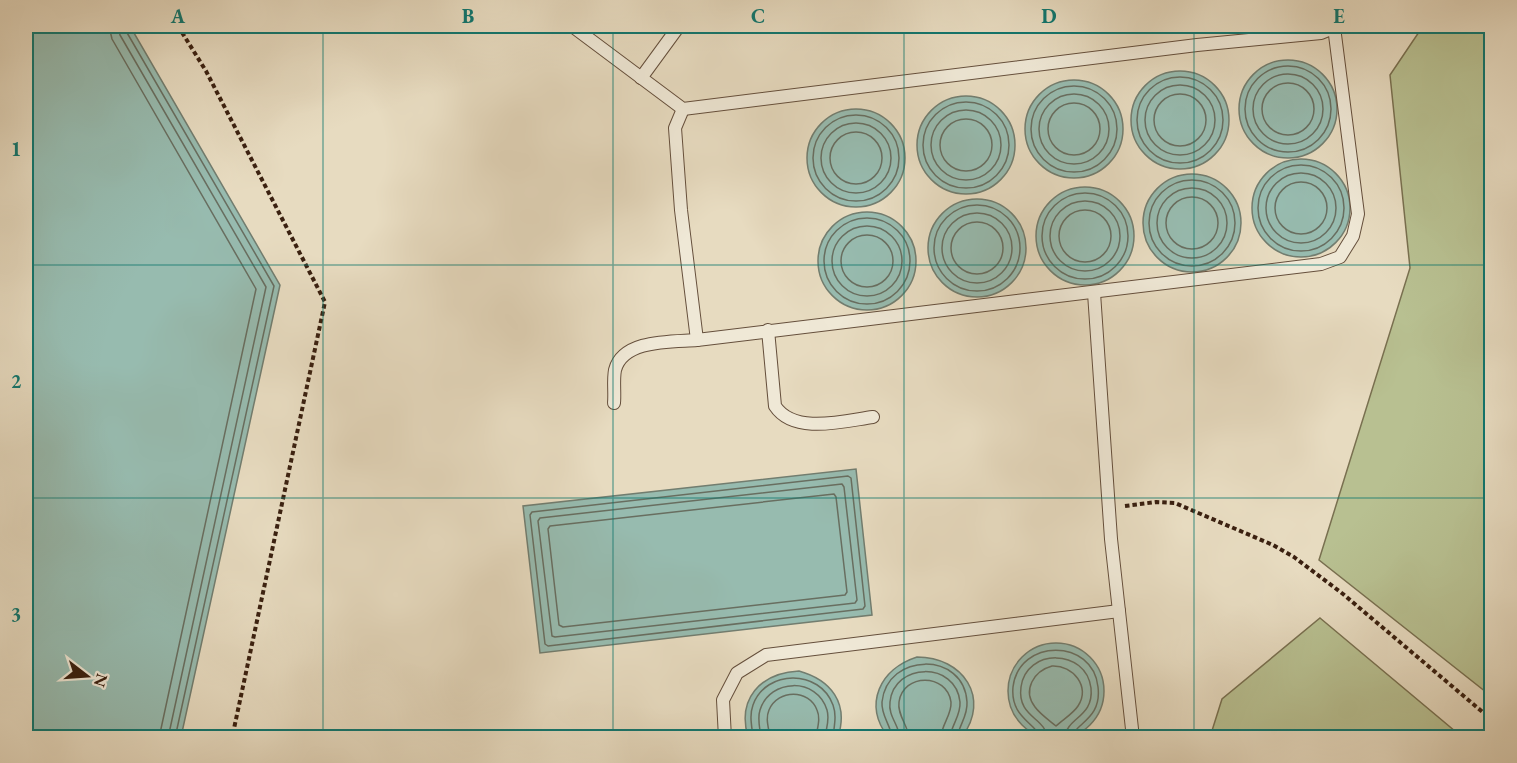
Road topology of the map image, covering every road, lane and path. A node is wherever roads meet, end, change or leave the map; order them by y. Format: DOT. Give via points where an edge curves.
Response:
graph roads {
  1 [pos="178,26"];
  2 [pos="572,26"];
  3 [pos="679,26"];
  4 [pos="1336,26"];
  5 [pos="641,78"];
  6 [pos="683,109"];
  7 [pos="1094,293"];
  8 [pos="768,330"];
  9 [pos="697,340"];
  10 [pos="614,403"];
  11 [pos="873,417"];
  12 [pos="1109,507"];
  13 [pos="1119,611"];
  14 [pos="1491,720"];
  15 [pos="232,738"];
  16 [pos="725,738"];
  17 [pos="1133,738"];
  1 -- 15 [label="path" via="206,71 325,302"];
  2 -- 5 [label="lane"];
  3 -- 5 [label="lane"];
  4 -- 6 [label="lane" via="1321,33"];
  4 -- 7 [label="lane" via="1358,214 1353,236 1340,257 1321,264"];
  5 -- 6 [label="lane"];
  6 -- 9 [label="lane" via="675,128"];
  7 -- 8 [label="lane"];
  7 -- 12 [label="lane"];
  8 -- 9 [label="lane"];
  8 -- 11 [label="lane" via="775,406 781,415 818,424"];
  9 -- 10 [label="lane" via="640,345 623,356 615,369"];
  12 -- 13 [label="lane"];
  12 -- 14 [label="path" via="1175,503 1294,556"];
  13 -- 16 [label="lane" via="766,655 737,673 723,700"];
  13 -- 17 [label="lane"];
}
